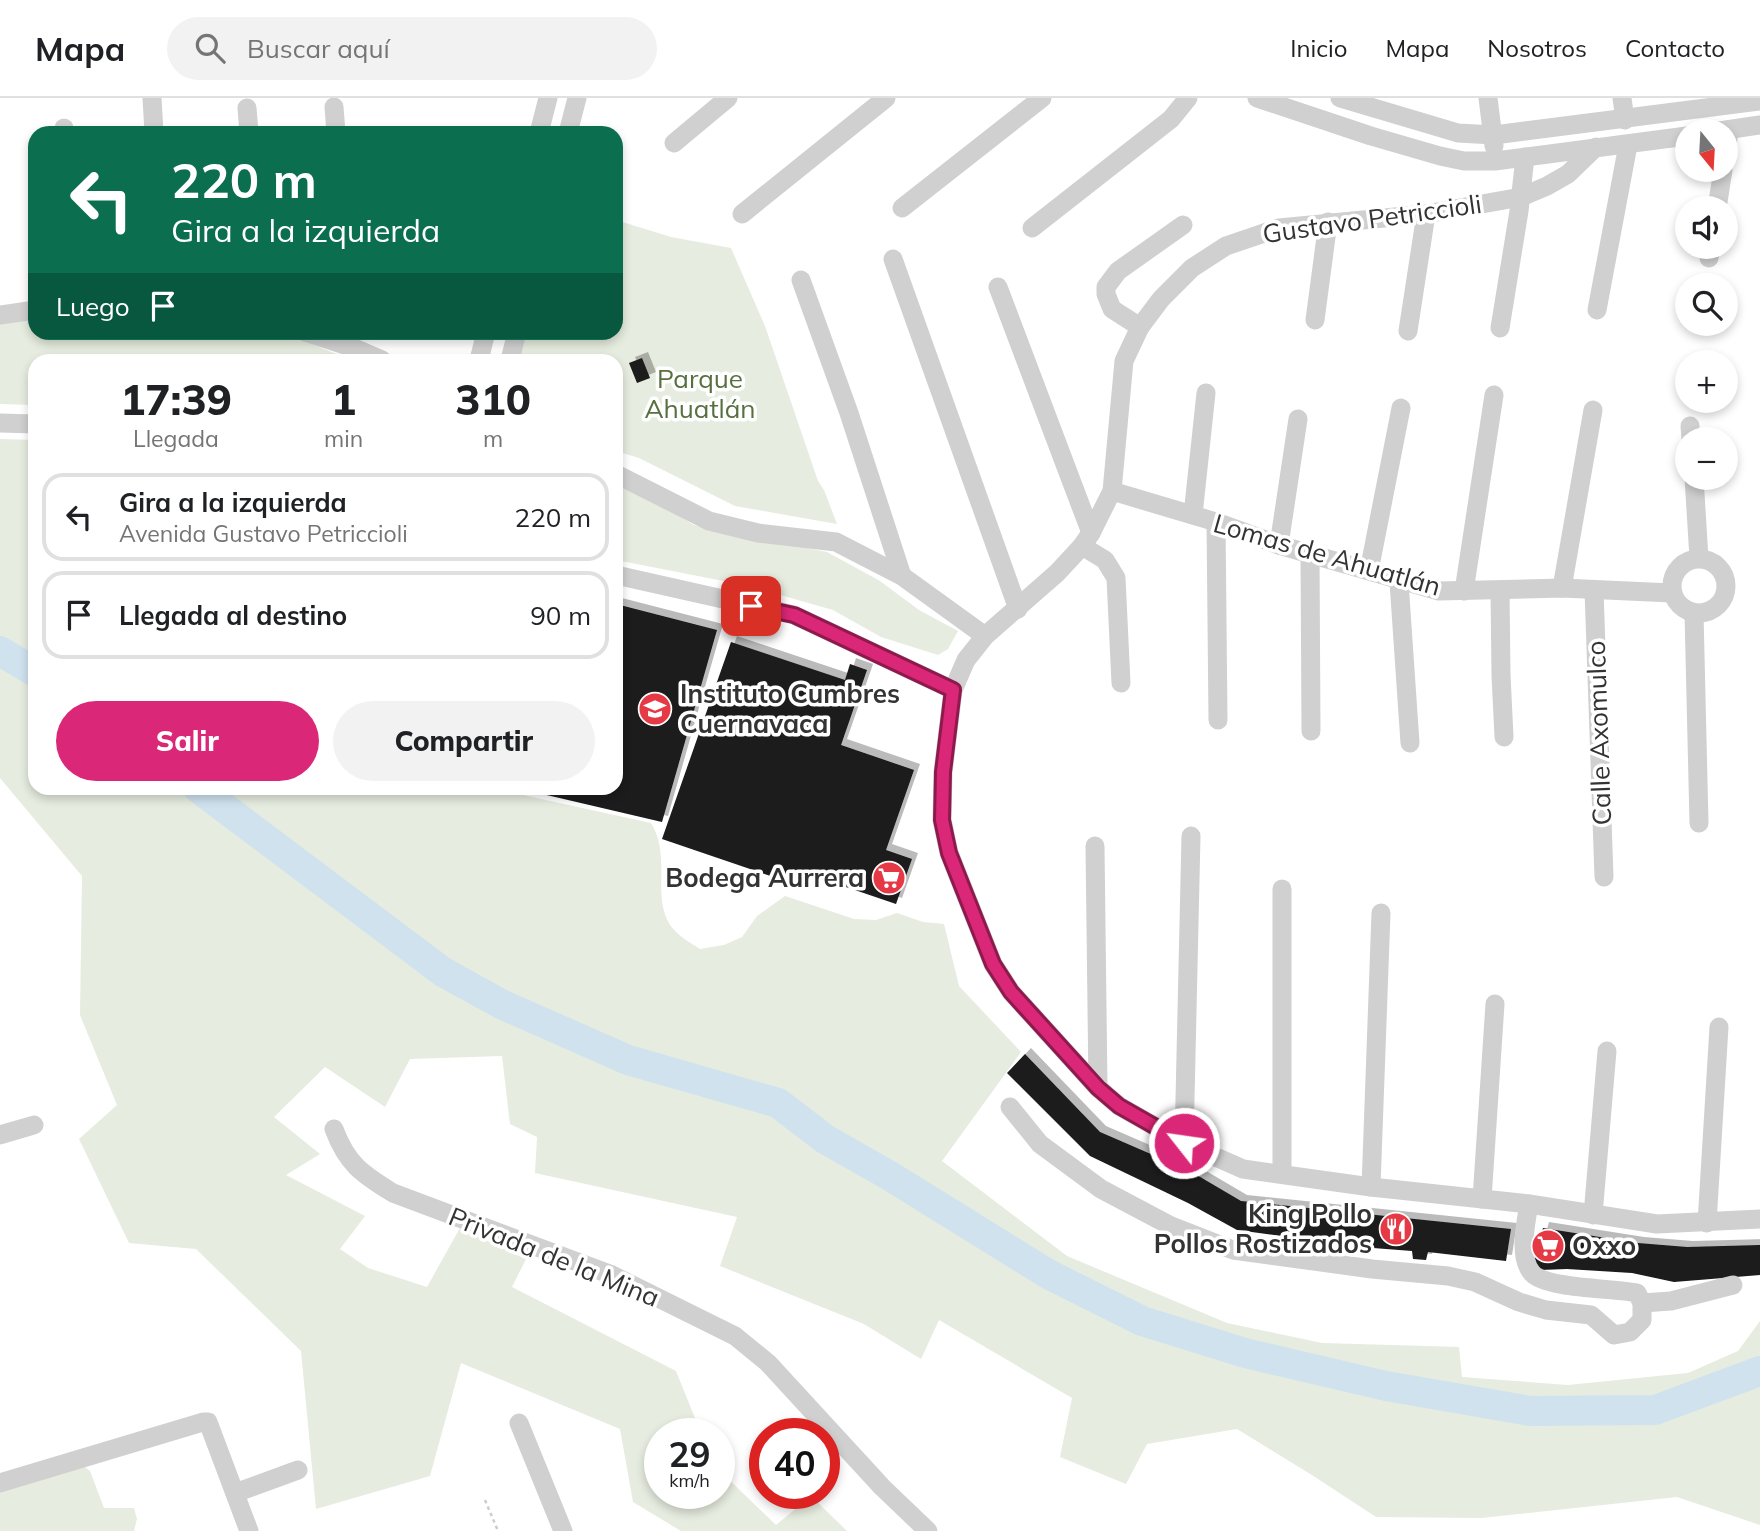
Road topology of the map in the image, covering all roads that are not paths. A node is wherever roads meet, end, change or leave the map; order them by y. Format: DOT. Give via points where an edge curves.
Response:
graph roads {
  1 [pos="152,98"];
  2 [pos="548,98"];
  3 [pos="577,98"];
  4 [pos="728,98"];
  5 [pos="886,98"];
  6 [pos="1042,98"];
  7 [pos="1188,98"];
  8 [pos="1257,98"];
  9 [pos="1340,98"];
  10 [pos="1488,98"];
  11 [pos="1622,98"];
  12 [pos="1753,101"];
  13 [pos="334,107"];
  14 [pos="247,108"];
  15 [pos="1625,120"];
  16 [pos="1760,125"];
  17 [pos="154,126"];
  18 [pos="248,126"];
  19 [pos="335,126"];
  20 [pos="540,126"];
  21 [pos="570,126"];
  22 [pos="1738,128"];
  23 [pos="1494,135"];
  24 [pos="1675,138"];
  25 [pos="674,144"];
  26 [pos="1628,145"];
  27 [pos="1596,147"];
  28 [pos="1525,157"];
  29 [pos="1495,161"];
  30 [pos="1521,197"];
  31 [pos="902,208"];
  32 [pos="1426,214"];
  33 [pos="742,215"];
  34 [pos="1328,222"];
  35 [pos="1183,225"];
  36 [pos="1032,228"];
  37 [pos="893,259"];
  38 [pos="801,280"];
  39 [pos="998,287"];
  40 [pos="1597,310"];
  41 [pos="28,311"];
  42 [pos="0,315"];
  43 [pos="1315,320"];
  44 [pos="1140,327"];
  45 [pos="1500,328"];
  46 [pos="1408,331"];
  47 [pos="354,340"];
  48 [pos="374,354"];
  49 [pos="1206,393"];
  50 [pos="1494,395"];
  51 [pos="1401,408"];
  52 [pos="1592,410"];
  53 [pos="1298,419"];
  54 [pos="0,423"];
  55 [pos="28,424"];
  56 [pos="623,478"];
  57 [pos="1695,490"];
  58 [pos="1112,491"];
  59 [pos="1193,515"];
  60 [pos="1216,522"];
  61 [pos="1086,539"];
  62 [pos="1279,545"];
  63 [pos="1310,554"];
  64 [pos="1699,558"];
  65 [pos="1369,571"];
  66 [pos="902,576"];
  67 [pos="623,577"];
  68 [pos="1399,582"];
  69 [pos="1562,588"];
  70 [pos="1500,590"];
  71 [pos="1594,590"];
  72 [pos="1464,591"];
  73 [pos="1672,593"];
  74 [pos="1018,609"];
  75 [pos="1694,613"];
  76 [pos="985,636"];
  77 [pos="1121,683"];
  78 [pos="953,690"];
  79 [pos="1217,720"];
  80 [pos="1311,732"];
  81 [pos="1504,737"];
  82 [pos="1410,743"];
  83 [pos="1699,823"];
  84 [pos="1191,836"];
  85 [pos="1095,846"];
  86 [pos="1604,877"];
  87 [pos="1282,889"];
  88 [pos="1381,913"];
  89 [pos="1495,1004"];
  90 [pos="1719,1027"];
  91 [pos="1607,1051"];
  92 [pos="1098,1088"];
  93 [pos="1010,1107"];
  94 [pos="34,1125"];
  95 [pos="334,1129"];
  96 [pos="0,1135"];
  97 [pos="1184,1143"];
  98 [pos="1282,1174"];
  99 [pos="1371,1187"];
  100 [pos="1482,1199"];
  101 [pos="1529,1204"];
  102 [pos="1593,1215"];
  103 [pos="1760,1219"];
  104 [pos="1707,1223"];
  105 [pos="1733,1284"];
  106 [pos="1642,1303"];
  107 [pos="519,1423"];
  108 [pos="298,1470"];
  109 [pos="0,1483"];
  110 [pos="235,1493"];
  111 [pos="249,1531"];
  112 [pos="563,1531"];
  113 [pos="928,1531"];
  1 -- 17 [label="street"];
  2 -- 20 [label="street"];
  3 -- 21 [label="street"];
  4 -- 25 [label="street"];
  5 -- 33 [label="street"];
  6 -- 31 [label="street"];
  7 -- 36 [label="street" via="1171,119"];
  8 -- 29 [label="street" via="1440,156"];
  9 -- 23 [label="street" via="1458,133"];
  10 -- 23 [label="street"];
  11 -- 15 [label="street"];
  12 -- 15 [label="street"];
  13 -- 19 [label="street"];
  14 -- 18 [label="street"];
  15 -- 23 [label="street"];
  16 -- 22 [label="street"];
  23 -- 29 [label="street"];
  24 -- 26 [label="street"];
  26 -- 27 [label="street"];
  26 -- 40 [label="street"];
  27 -- 28 [label="street"];
  27 -- 30 [label="street, Gustavo Petriccioli" via="1568,174"];
  28 -- 29 [label="street"];
  28 -- 30 [label="street"];
  30 -- 32 [label="street, Gustavo Petriccioli"];
  30 -- 45 [label="street"];
  32 -- 34 [label="street, Gustavo Petriccioli"];
  32 -- 46 [label="street"];
  34 -- 43 [label="street"];
  34 -- 44 [label="street, Gustavo Petriccioli" via="1279,228 1226,246 1192,268"];
  35 -- 44 [label="street" via="1118,271 1106,287 1112,309"];
  37 -- 74 [label="street"];
  38 -- 66 [label="street"];
  39 -- 61 [label="street"];
  41 -- 42 [label="street"];
  44 -- 58 [label="street, Gustavo Petriccioli" via="1124,361"];
  47 -- 48 [label="street"];
  49 -- 59 [label="street"];
  50 -- 72 [label="street"];
  51 -- 65 [label="street"];
  52 -- 69 [label="street"];
  53 -- 62 [label="street"];
  54 -- 55 [label="street"];
  56 -- 66 [label="street" via="709,521 758,533 836,542"];
  57 -- 64 [label="street"];
  58 -- 59 [label="street, Lomas de Ahuatlán"];
  58 -- 61 [label="street, Gustavo Petriccioli"];
  59 -- 60 [label="street, Lomas de Ahuatlán"];
  60 -- 62 [label="street, Lomas de Ahuatlán"];
  60 -- 79 [label="street"];
  61 -- 74 [label="street, Gustavo Petriccioli"];
  61 -- 77 [label="street" via="1116,578"];
  62 -- 63 [label="street, Lomas de Ahuatlán"];
  63 -- 65 [label="street, Lomas de Ahuatlán"];
  63 -- 80 [label="street"];
  64 -- 73 [label="street" via="1683,563 1673,576"];
  64 -- 75 [label="street" via="1714,562 1724,574 1727,589 1721,603 1709,612"];
  65 -- 68 [label="street, Lomas de Ahuatlán"];
  66 -- 76 [label="street"];
  67 -- 78 [label="street" via="794,615"];
  68 -- 72 [label="street, Lomas de Ahuatlán"];
  68 -- 82 [label="street"];
  69 -- 70 [label="street, Lomas de Ahuatlán"];
  69 -- 71 [label="street, Lomas de Ahuatlán"];
  70 -- 72 [label="street, Lomas de Ahuatlán"];
  70 -- 81 [label="street"];
  71 -- 73 [label="street, Lomas de Ahuatlán"];
  71 -- 86 [label="street, Calle Axomulco"];
  73 -- 75 [label="street" via="1680,606"];
  74 -- 76 [label="street, Gustavo Petriccioli"];
  75 -- 83 [label="street"];
  76 -- 78 [label="street, Gustavo Petriccioli" via="966,660"];
  78 -- 92 [label="street, Gustavo Petriccioli" via="943,772 942,820 949,853 993,964 1005,983"];
  84 -- 97 [label="street"];
  85 -- 92 [label="street"];
  87 -- 98 [label="street"];
  88 -- 99 [label="street"];
  89 -- 100 [label="street"];
  90 -- 104 [label="street"];
  91 -- 102 [label="street"];
  92 -- 97 [label="street, Gustavo Petriccioli" via="1119,1106"];
  93 -- 106 [label="street" via="1040,1144 1101,1189 1169,1225 1233,1250 1475,1282 1546,1310 1591,1315 1614,1335 1630,1332 1642,1320"];
  94 -- 96 [label="street"];
  95 -- 113 [label="street, Privada de la Mina" via="343,1152 393,1193 612,1275 735,1336 768,1363"];
  97 -- 98 [label="street, Gustavo Petriccioli" via="1243,1169"];
  98 -- 99 [label="street, Gustavo Petriccioli"];
  99 -- 100 [label="street, Gustavo Petriccioli"];
  100 -- 101 [label="street, Gustavo Petriccioli"];
  101 -- 102 [label="street, Gustavo Petriccioli"];
  101 -- 106 [label="street" via="1523,1239 1532,1273 1548,1282 1637,1293"];
  102 -- 104 [label="street, Gustavo Petriccioli" via="1657,1224"];
  103 -- 104 [label="street, Gustavo Petriccioli"];
  105 -- 106 [label="street"];
  107 -- 112 [label="street"];
  108 -- 110 [label="street"];
  109 -- 110 [label="street" via="208,1422"];
  110 -- 111 [label="street"];
}
